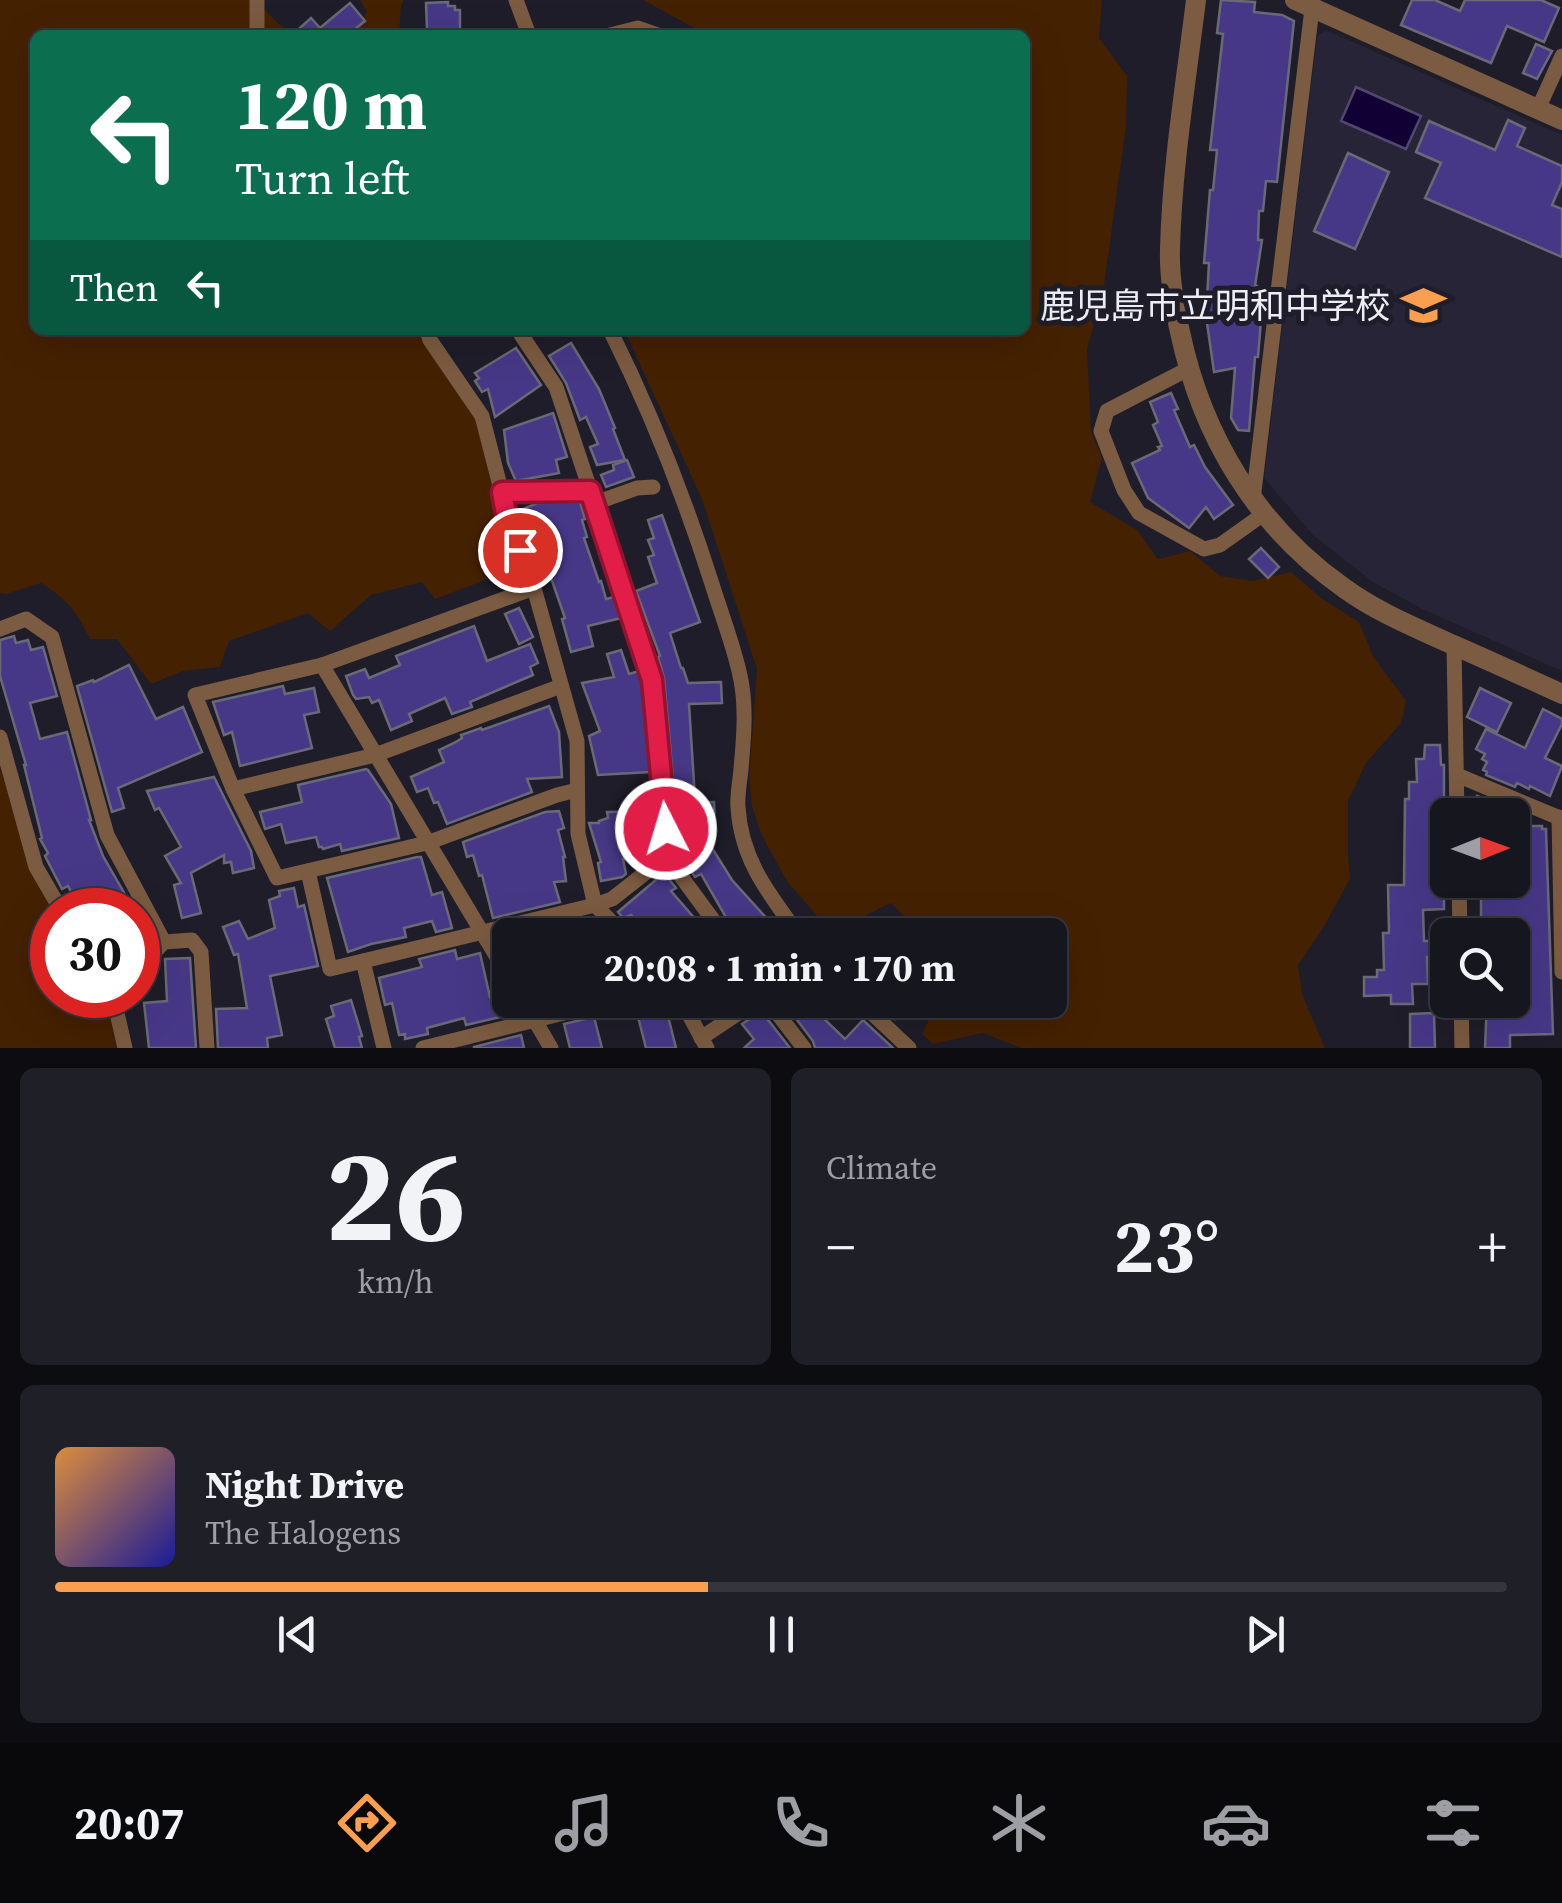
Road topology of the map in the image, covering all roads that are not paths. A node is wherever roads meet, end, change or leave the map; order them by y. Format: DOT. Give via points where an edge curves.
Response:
graph roads {
  1 [pos="258,0"];
  2 [pos="516,0"];
  3 [pos="1196,0"];
  4 [pos="1307,3"];
  5 [pos="257,30"];
  6 [pos="527,30"];
  7 [pos="1562,56"];
  8 [pos="1538,109"];
  9 [pos="1562,120"];
  10 [pos="428,335"];
  11 [pos="521,335"];
  12 [pos="612,335"];
  13 [pos="1188,370"];
  14 [pos="653,487"];
  15 [pos="502,492"];
  16 [pos="592,497"];
  17 [pos="1259,507"];
  18 [pos="534,588"];
  19 [pos="0,629"];
  20 [pos="1454,645"];
  21 [pos="322,666"];
  22 [pos="562,686"];
  23 [pos="1562,694"];
  24 [pos="0,737"];
  25 [pos="375,755"];
  26 [pos="1457,775"];
  27 [pos="233,789"];
  28 [pos="577,790"];
  29 [pos="1458,798"];
  30 [pos="1560,818"];
  31 [pos="427,843"];
  32 [pos="668,860"];
  33 [pos="308,870"];
  34 [pos="48,888"];
  35 [pos="595,905"];
  36 [pos="608,918"];
  37 [pos="711,918"];
  38 [pos="786,918"];
  39 [pos="482,932"];
  40 [pos="164,942"];
  41 [pos="160,946"];
  42 [pos="492,949"];
  43 [pos="362,961"];
  44 [pos="1562,972"];
  45 [pos="119,1018"];
  46 [pos="542,1018"];
  47 [pos="691,1018"];
  48 [pos="735,1018"];
  49 [pos="781,1018"];
  50 [pos="877,1018"];
  51 [pos="1461,1018"];
  52 [pos="534,1020"];
  53 [pos="704,1043"];
  54 [pos="124,1048"];
  55 [pos="207,1048"];
  56 [pos="384,1048"];
  57 [pos="423,1048"];
  58 [pos="552,1048"];
  59 [pos="804,1048"];
  60 [pos="909,1048"];
  61 [pos="1462,1048"];
  1 -- 5 [label="street"];
  2 -- 6 [label="street"];
  3 -- 13 [label="street" via="1170,253"];
  4 -- 8 [label="street"];
  4 -- 17 [label="street"];
  7 -- 8 [label="street"];
  8 -- 9 [label="street"];
  10 -- 15 [label="street" via="482,416"];
  11 -- 16 [label="street" via="556,387"];
  12 -- 38 [label="street" via="658,431 739,669 742,832 750,864"];
  13 -- 17 [label="street" via="1200,408"];
  13 -- 17 [label="street" via="1107,411 1100,431 1124,490 1139,513 1204,548 1220,545"];
  14 -- 16 [label="street"];
  15 -- 16 [label="street"];
  15 -- 18 [label="street"];
  16 -- 32 [label="street" via="652,680"];
  17 -- 20 [label="street" via="1306,559 1346,590"];
  18 -- 21 [label="street"];
  18 -- 22 [label="street"];
  19 -- 40 [label="street" via="26,618 52,637 107,836"];
  20 -- 23 [label="street"];
  20 -- 26 [label="street"];
  21 -- 25 [label="street"];
  21 -- 27 [label="street" via="195,695"];
  22 -- 25 [label="street"];
  22 -- 28 [label="street" via="577,741"];
  24 -- 34 [label="street" via="36,868"];
  25 -- 27 [label="street"];
  25 -- 31 [label="street"];
  26 -- 29 [label="street"];
  26 -- 30 [label="street"];
  27 -- 33 [label="street" via="277,878"];
  28 -- 31 [label="street"];
  28 -- 35 [label="street" via="578,834"];
  30 -- 44 [label="street"];
  31 -- 33 [label="street"];
  31 -- 39 [label="street"];
  32 -- 35 [label="street"];
  32 -- 37 [label="street"];
  33 -- 43 [label="street" via="330,969"];
  35 -- 36 [label="street"];
  35 -- 39 [label="street"];
  39 -- 42 [label="street"];
  39 -- 43 [label="street"];
  40 -- 41 [label="street"];
  40 -- 55 [label="street" via="192,940 201,952"];
  43 -- 56 [label="street"];
  45 -- 54 [label="street"];
  46 -- 52 [label="street"];
  47 -- 53 [label="street"];
  48 -- 53 [label="street"];
  49 -- 59 [label="street"];
  50 -- 60 [label="street"];
  51 -- 61 [label="street"];
  52 -- 57 [label="street"];
  52 -- 58 [label="street"];
}
